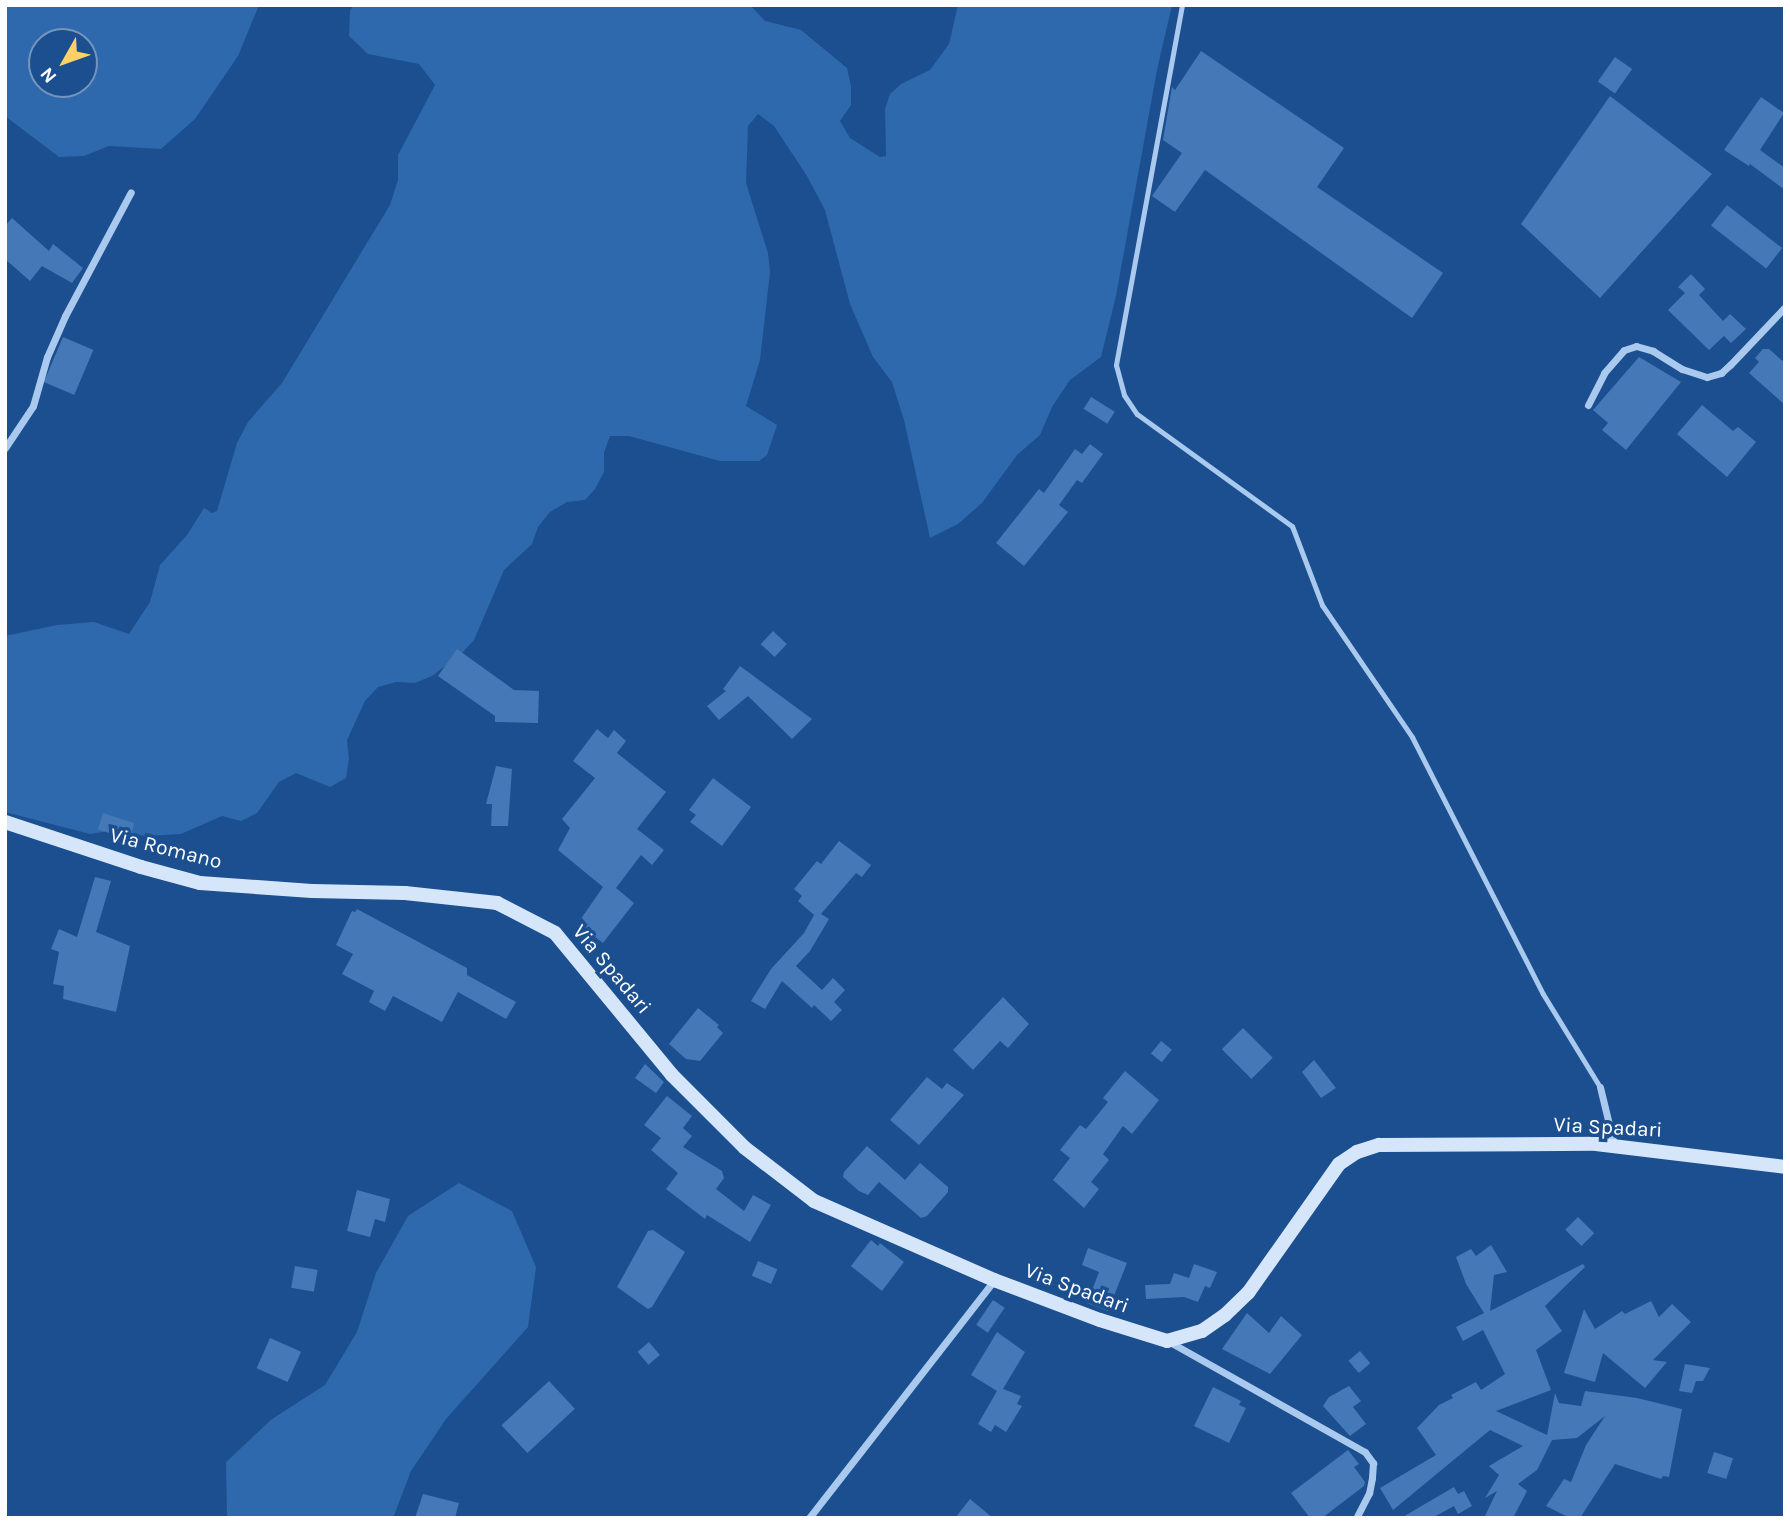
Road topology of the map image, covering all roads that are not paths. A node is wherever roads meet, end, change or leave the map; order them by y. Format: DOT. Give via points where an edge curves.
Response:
graph roads {
  1 [pos="1182,5"];
  2 [pos="131,192"];
  3 [pos="1785,307"];
  4 [pos="1588,405"];
  5 [pos="5,448"];
  6 [pos="5,822"];
  7 [pos="405,893"];
  8 [pos="1600,1087"];
  9 [pos="1614,1145"];
  10 [pos="1785,1167"];
  11 [pos="994,1280"];
  12 [pos="1167,1341"];
  13 [pos="809,1518"];
  14 [pos="1356,1518"];
  1 -- 8 [label="lane" via="1116,365 1124,395 1137,415 1292,526 1322,605 1412,737 1543,994"];
  2 -- 5 [label="street" via="65,316 33,406"];
  3 -- 4 [label="street" via="1730,365 1707,377 1682,369 1653,351 1636,346 1624,350 1604,373"];
  6 -- 7 [label="street, Via Romano" via="200,883"];
  7 -- 11 [label="street, Via Spadari" via="497,903 555,933 672,1075 785,1181 825,1206"];
  8 -- 9 [label="street"];
  9 -- 10 [label="street, Via Spadari"];
  9 -- 12 [label="street, Via Spadari" via="1379,1145 1357,1152 1339,1164 1240,1300 1202,1331"];
  11 -- 12 [label="street, Via Spadari"];
  11 -- 13 [label="street"];
  12 -- 14 [label="street" via="1365,1452 1373,1463 1372,1478"];
}
